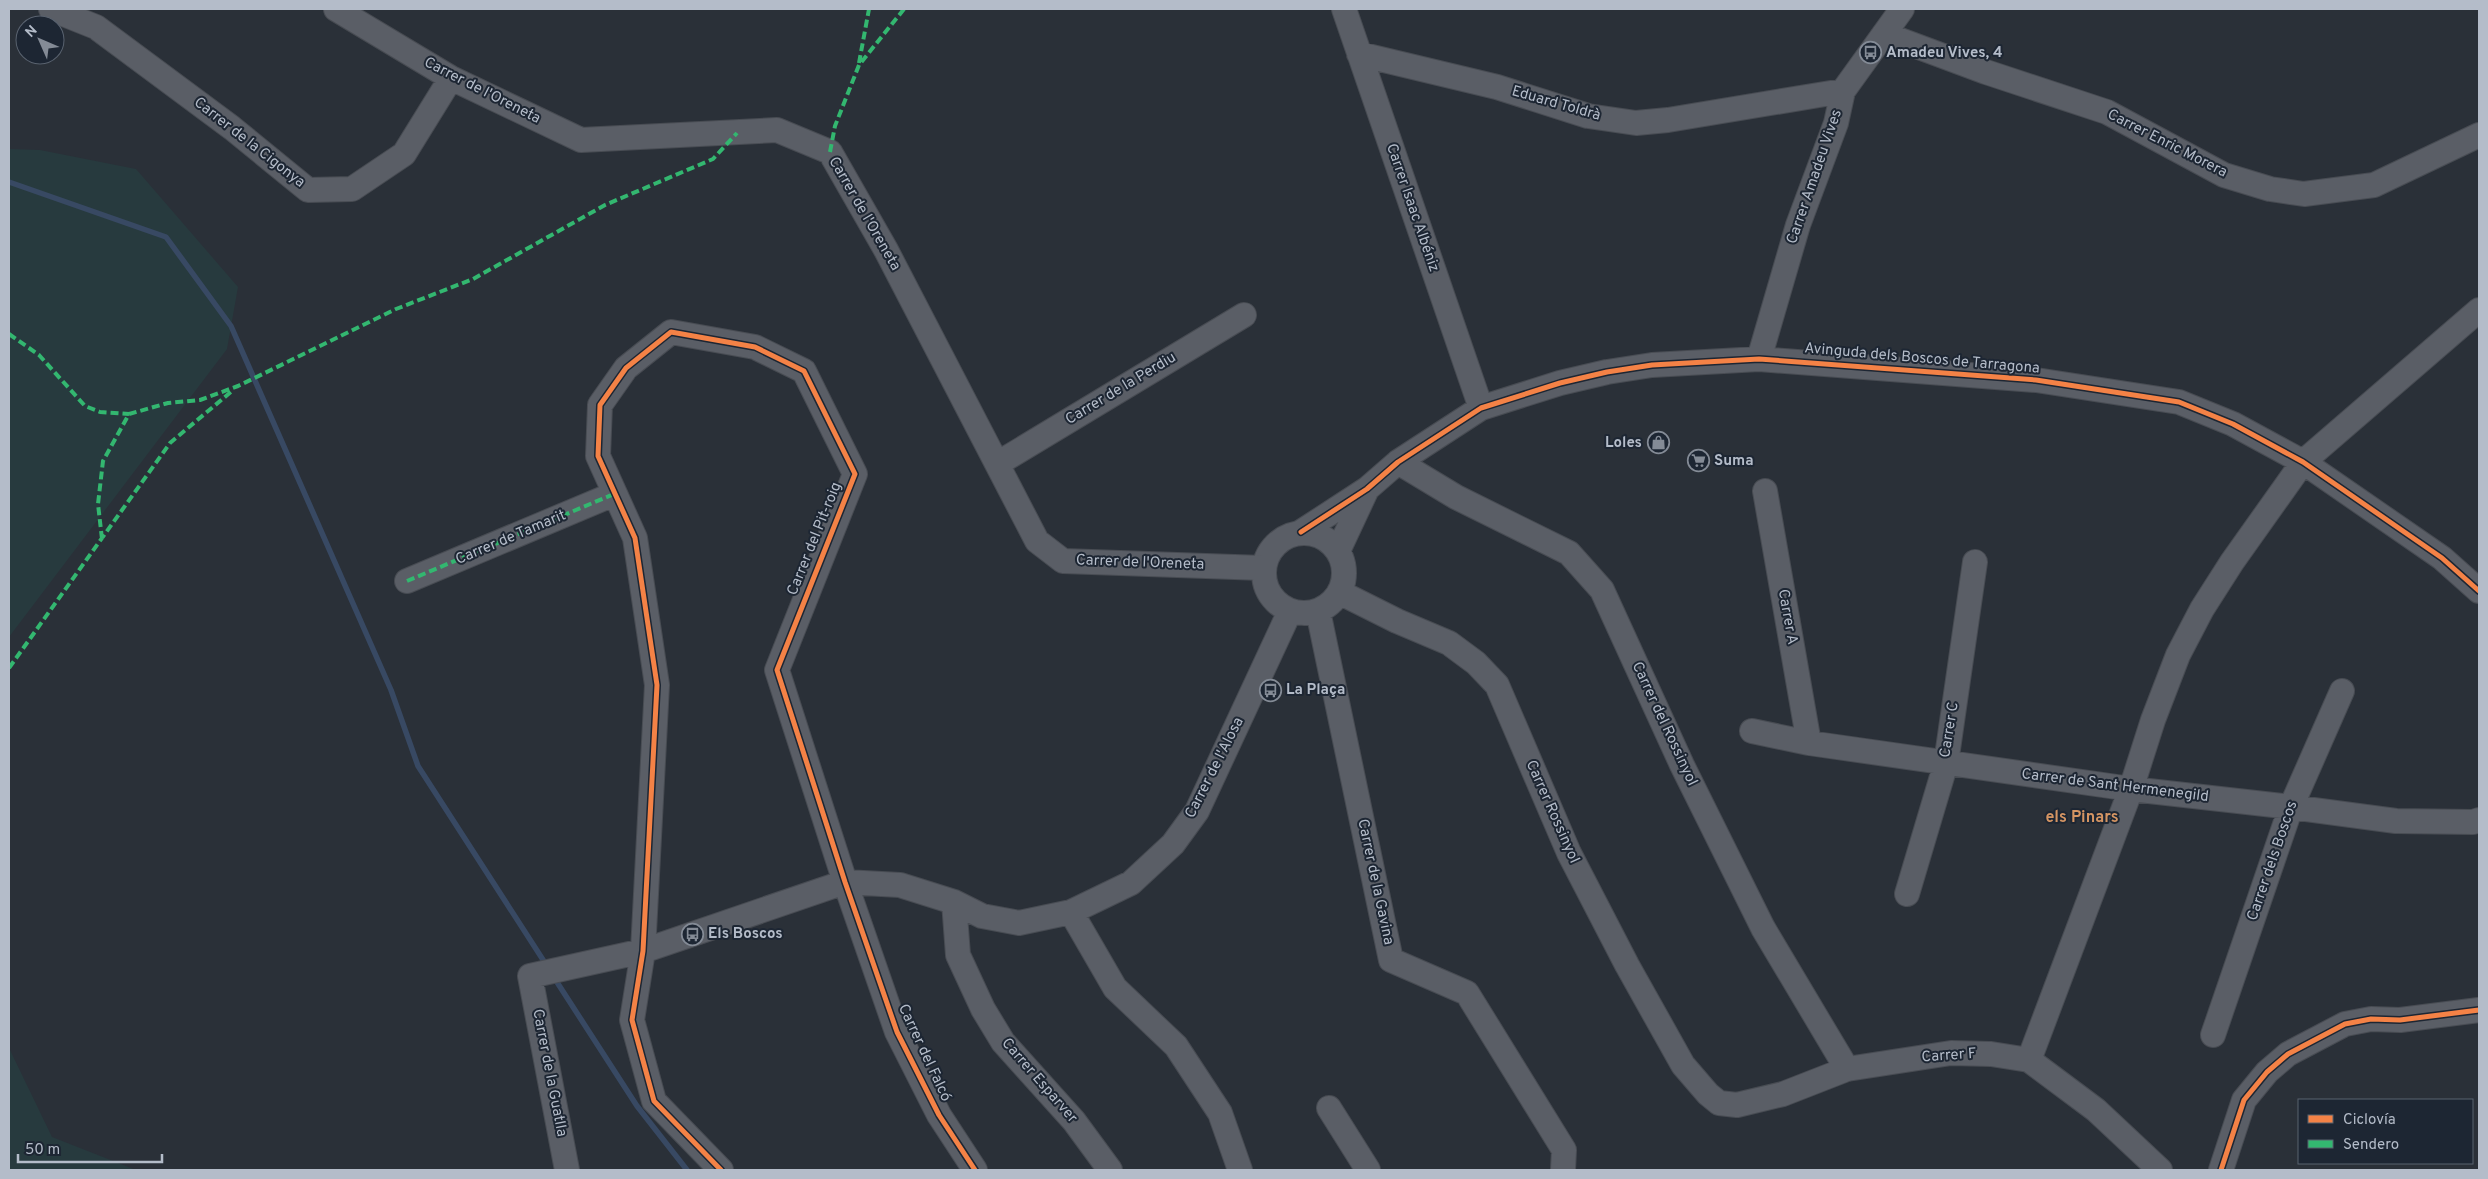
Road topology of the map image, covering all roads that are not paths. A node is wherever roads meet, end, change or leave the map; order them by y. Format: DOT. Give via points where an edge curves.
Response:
graph roads {
  1 [pos="51,9"];
  2 [pos="336,9"];
  3 [pos="1344,9"];
  4 [pos="1902,9"];
  5 [pos="1884,34"];
  6 [pos="1359,54"];
  7 [pos="451,78"];
  8 [pos="1843,91"];
  9 [pos="2479,134"];
  10 [pos="2479,310"];
  11 [pos="1244,315"];
  12 [pos="1759,359"];
  13 [pos="1481,408"];
  14 [pos="1398,462"];
  15 [pos="2303,462"];
  16 [pos="997,464"];
  17 [pos="1366,489"];
  18 [pos="1765,491"];
  19 [pos="614,494"];
  20 [pos="1301,532"];
  21 [pos="1338,552"];
  22 [pos="1975,562"];
  23 [pos="1263,568"];
  24 [pos="407,582"];
  25 [pos="2479,591"];
  26 [pos="1339,592"];
  27 [pos="1318,610"];
  28 [pos="1290,611"];
  29 [pos="2342,691"];
  30 [pos="1752,731"];
  31 [pos="1809,742"];
  32 [pos="1946,764"];
  33 [pos="2131,790"];
  34 [pos="2291,807"];
  35 [pos="2479,820"];
  36 [pos="844,882"];
  37 [pos="1907,894"];
  38 [pos="954,902"];
  39 [pos="1071,912"];
  40 [pos="643,951"];
  41 [pos="534,975"];
  42 [pos="2479,1010"];
  43 [pos="2213,1035"];
  44 [pos="2029,1060"];
  45 [pos="1847,1069"];
  46 [pos="1708,1094"];
  47 [pos="1330,1108"];
  48 [pos="567,1170"];
  49 [pos="721,1170"];
  50 [pos="975,1170"];
  51 [pos="1110,1170"];
  52 [pos="1240,1170"];
  53 [pos="1368,1170"];
  54 [pos="1563,1170"];
  55 [pos="2160,1170"];
  56 [pos="2221,1170"];
  1 -- 7 [label="street, Carrer de la Cigonya" via="96,27 232,128 308,190 352,188 404,154"];
  2 -- 7 [label="street, Carrer de l'Oreneta"];
  3 -- 6 [label="street, Carrer Isaac Albéniz"];
  4 -- 5 [label="street, Carrer Amadeu Vives"];
  5 -- 8 [label="street, Carrer Amadeu Vives"];
  5 -- 9 [label="street, Carrer Enric Morera" via="2107,112 2224,175 2270,189 2304,194 2374,185"];
  6 -- 8 [label="street, Eduard Toldrà" via="1498,87 1588,116 1636,123"];
  6 -- 13 [label="street, Carrer Isaac Albéniz"];
  7 -- 16 [label="street, Carrer de l'Oreneta" via="581,140 777,130 830,152 886,250"];
  8 -- 12 [label="street, Carrer Amadeu Vives" via="1836,123 1798,225"];
  10 -- 15 [label="street"];
  11 -- 16 [label="street, Carrer de la Perdiu"];
  12 -- 13 [label="street, Avinguda dels Boscos de Tarragona" via="1652,365 1607,372"];
  12 -- 15 [label="street, Avinguda dels Boscos de Tarragona" via="2036,380 2179,402 2233,424"];
  13 -- 14 [label="street, Avinguda dels Boscos de Tarragona"];
  14 -- 17 [label="street, Avinguda dels Boscos de Tarragona"];
  14 -- 45 [label="street, Carrer del Rossinyol" via="1456,497 1569,553 1602,590 1682,765 1759,919"];
  15 -- 25 [label="street, Avinguda dels Boscos de Tarragona" via="2442,558"];
  15 -- 33 [label="street" via="2232,562 2178,655"];
  16 -- 23 [label="street, Carrer de l'Oreneta" via="1037,541 1063,561"];
  17 -- 20 [label="street, Avinguda dels Boscos de Tarragona"];
  17 -- 21 [label="street"];
  18 -- 31 [label="street, Carrer A"];
  19 -- 24 [label="street, Carrer de Tamarit"];
  19 -- 36 [label="street, Carrer del Pit-roig" via="598,456 600,405 626,368 671,332 755,348 804,371 854,474 777,670"];
  19 -- 40 [label="street, Carrer del Pit-roig" via="635,538 657,686"];
  20 -- 21 [label="street" via="1317,534"];
  20 -- 23 [label="street" via="1276,543 1267,554"];
  21 -- 26 [label="street" via="1344,565 1344,579"];
  22 -- 32 [label="street, Carrer C"];
  23 -- 28 [label="street" via="1264,582 1270,595"];
  26 -- 27 [label="street"];
  26 -- 46 [label="street, Carrer Rossinyol" via="1448,643 1476,663 1496,686 1569,852 1622,956 1684,1065"];
  27 -- 28 [label="street"];
  27 -- 54 [label="street, Carrer de la Gavina" via="1391,960 1468,993 1564,1150"];
  28 -- 39 [label="street, Carrer de l'Alosa" via="1197,811 1173,844 1131,883"];
  29 -- 34 [label="street, Carrer dels Boscos"];
  30 -- 31 [label="street, Carrer de Sant Hermenegild"];
  31 -- 32 [label="street, Carrer de Sant Hermenegild"];
  32 -- 33 [label="street, Carrer de Sant Hermenegild"];
  32 -- 37 [label="street, Carrer C"];
  33 -- 34 [label="street, Carrer de Sant Hermenegild"];
  33 -- 44 [label="street"];
  34 -- 35 [label="street, Carrer de Sant Hermenegild" via="2396,822"];
  34 -- 43 [label="street, Carrer dels Boscos"];
  36 -- 38 [label="street, Carrer de l'Alosa" via="900,885"];
  36 -- 40 [label="street, Carrer de l'Alosa"];
  36 -- 50 [label="street, Carrer del Falcó" via="897,1032 939,1115"];
  38 -- 39 [label="street, Carrer de l'Alosa" via="982,916 1020,923"];
  38 -- 51 [label="street, Carrer Esparver" via="958,955 983,1009 1003,1042 1074,1121"];
  39 -- 52 [label="street" via="1115,988 1176,1046 1220,1113"];
  40 -- 41 [label="street, Carrer de l'Alosa"];
  40 -- 49 [label="street, Carrer del Pit-roig" via="632,1020 654,1101"];
  41 -- 48 [label="street, Carrer de la Guatlla"];
  42 -- 56 [label="street" via="2345,1024 2288,1054 2267,1072 2244,1100"];
  44 -- 45 [label="street, Carrer F" via="1991,1054 1951,1053"];
  44 -- 55 [label="street, Carrer F" via="2096,1110"];
  45 -- 46 [label="street, Carrer F" via="1783,1094 1736,1105 1719,1103"];
  47 -- 53 [label="street"];
}
